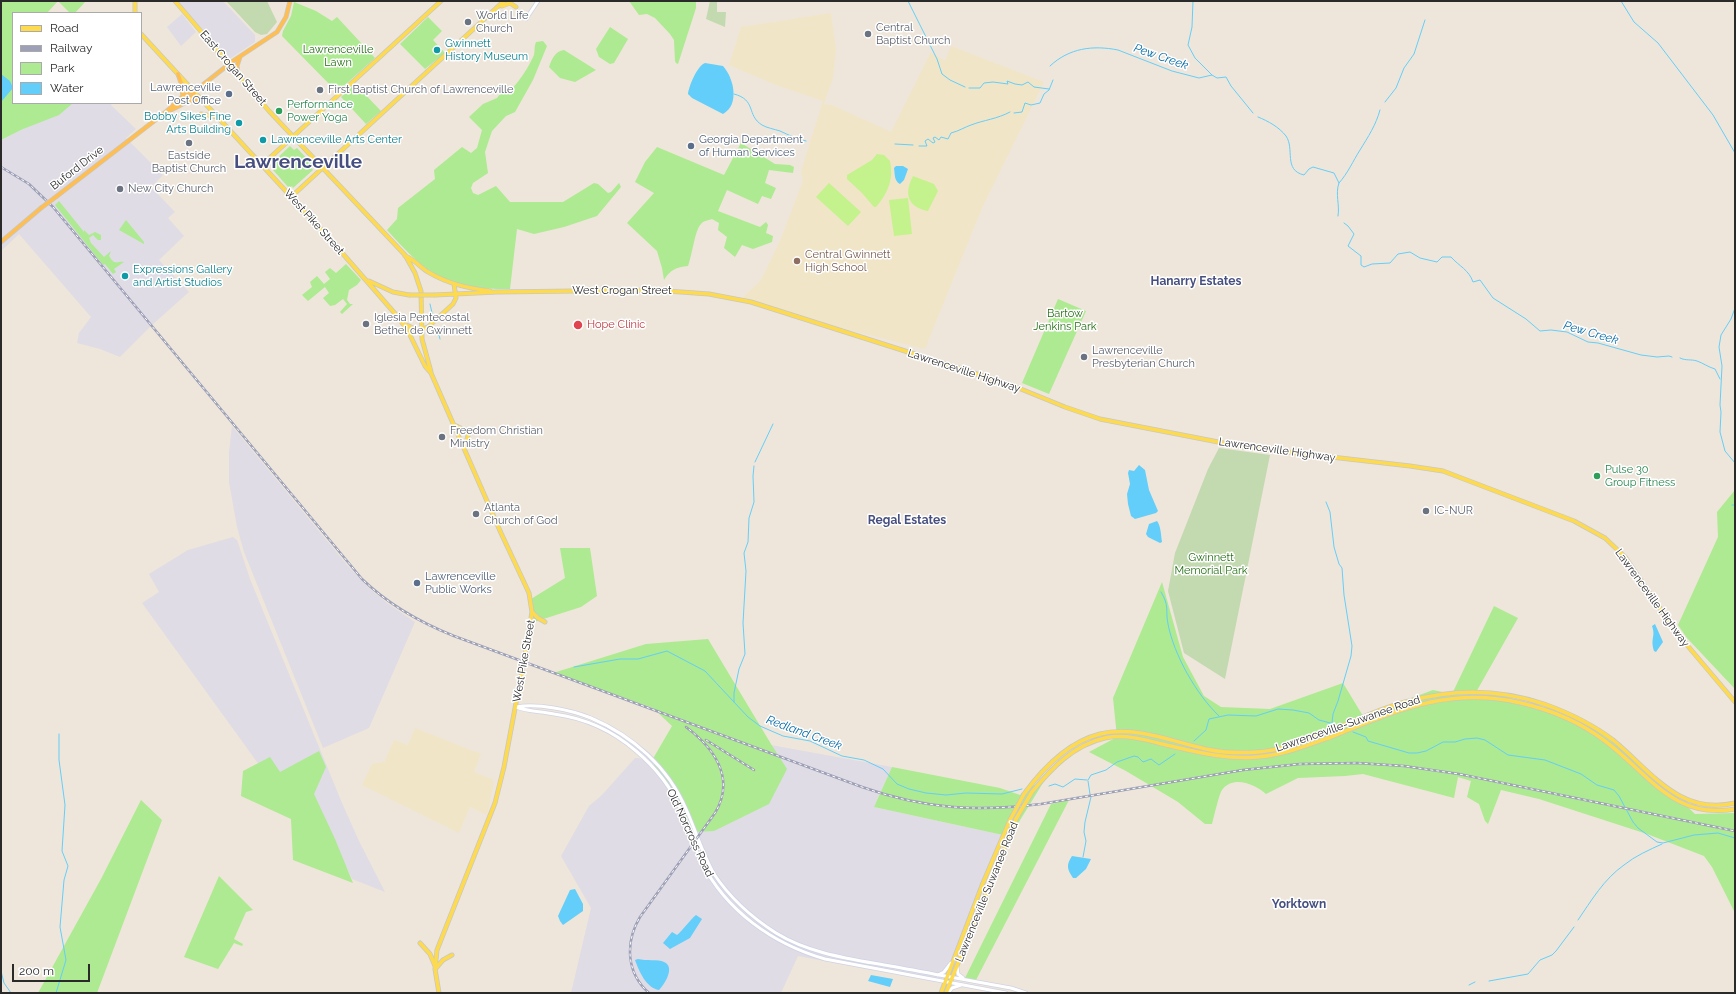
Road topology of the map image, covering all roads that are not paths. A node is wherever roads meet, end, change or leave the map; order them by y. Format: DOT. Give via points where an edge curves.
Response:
graph roads {
  1 [pos="135,1"];
  2 [pos="176,1"];
  3 [pos="290,1"];
  4 [pos="441,1"];
  5 [pos="504,1"];
  6 [pos="538,1"];
  7 [pos="516,7"];
  8 [pos="499,8"];
  9 [pos="135,12"];
  10 [pos="526,19"];
  11 [pos="142,35"];
  12 [pos="240,57"];
  13 [pos="230,64"];
  14 [pos="178,74"];
  15 [pos="238,75"];
  16 [pos="195,91"];
  17 [pos="183,97"];
  18 [pos="185,101"];
  19 [pos="207,105"];
  20 [pos="167,111"];
  21 [pos="219,118"];
  22 [pos="294,136"];
  23 [pos="308,152"];
  24 [pos="262,165"];
  25 [pos="323,168"];
  26 [pos="291,198"];
  27 [pos="1,242"];
  28 [pos="405,255"];
  29 [pos="366,280"];
  30 [pos="454,284"];
  31 [pos="497,292"];
  32 [pos="455,294"];
  33 [pos="409,295"];
  34 [pos="745,301"];
  35 [pos="403,323"];
  36 [pos="422,329"];
  37 [pos="431,373"];
  38 [pos="454,425"];
  39 [pos="465,450"];
  40 [pos="532,612"];
  41 [pos="545,622"];
  42 [pos="1735,702"];
  43 [pos="516,707"];
  44 [pos="1580,719"];
  45 [pos="1578,724"];
  46 [pos="1644,767"];
  47 [pos="1640,771"];
  48 [pos="1032,792"];
  49 [pos="1024,794"];
  50 [pos="1735,804"];
  51 [pos="1712,805"];
  52 [pos="1735,809"];
  53 [pos="1712,811"];
  54 [pos="420,943"];
  55 [pos="452,955"];
  56 [pos="953,960"];
  57 [pos="958,965"];
  58 [pos="435,969"];
  59 [pos="938,975"];
  60 [pos="947,977"];
  61 [pos="952,978"];
  62 [pos="967,980"];
  63 [pos="945,982"];
  64 [pos="950,983"];
  65 [pos="963,985"];
  66 [pos="439,993"];
  67 [pos="940,993"];
  68 [pos="947,993"];
  69 [pos="1006,993"];
  70 [pos="1026,993"];
  1 -- 9 [label="main road"];
  2 -- 13 [label="main road, East Crogan Street"];
  3 -- 12 [label="highway, Buford Drive" via="284,21 277,32"];
  4 -- 22 [label="main road"];
  5 -- 8 [label="main road"];
  6 -- 10 [label="main road"];
  7 -- 8 [label="main road" via="510,3"];
  8 -- 25 [label="main road"];
  11 -- 14 [label="main road, West Pike Street"];
  12 -- 13 [label="highway, Buford Drive"];
  12 -- 15 [label="highway"];
  13 -- 15 [label="main road, East Crogan Street"];
  13 -- 16 [label="highway, Buford Drive"];
  14 -- 16 [label="main road, West Pike Street"];
  14 -- 17 [label="highway"];
  15 -- 22 [label="main road, East Crogan Street"];
  16 -- 17 [label="highway, Buford Drive"];
  16 -- 18 [label="highway, Buford Drive" via="194,95"];
  16 -- 19 [label="main road, West Pike Street"];
  17 -- 20 [label="highway, Buford Drive"];
  18 -- 19 [label="highway" via="196,100"];
  18 -- 20 [label="highway, Buford Drive"];
  19 -- 21 [label="main road, West Pike Street"];
  19 -- 21 [label="main road" via="207,110 201,114"];
  20 -- 27 [label="highway, Buford Drive, bridge"];
  21 -- 24 [label="main road, West Pike Street"];
  22 -- 23 [label="main road, East Crogan Street"];
  22 -- 24 [label="main road"];
  23 -- 25 [label="main road, West Crogan Street"];
  24 -- 26 [label="main road, West Pike Street"];
  25 -- 26 [label="main road"];
  25 -- 28 [label="main road, West Crogan Street"];
  26 -- 29 [label="main road, West Pike Street"];
  28 -- 30 [label="main road, West Crogan Street" via="435,276"];
  28 -- 36 [label="main road, West Crogan Street" via="421,291"];
  29 -- 33 [label="main road, West Pike Street" via="393,292"];
  29 -- 35 [label="main road, West Pike Street"];
  30 -- 31 [label="main road, West Crogan Street"];
  30 -- 32 [label="main road"];
  31 -- 32 [label="main road, West Crogan Street"];
  31 -- 34 [label="main road, West Crogan Street" via="653,290 710,294"];
  32 -- 33 [label="main road, West Crogan Street, bridge"];
  32 -- 36 [label="main road" via="452,306 428,327"];
  34 -- 42 [label="main road, Lawrenceville Highway" via="989,378 1100,418 1244,447 1431,469 1574,521 1599,534 1625,557 1676,632"];
  35 -- 36 [label="main road" via="412,329"];
  35 -- 37 [label="main road, West Pike Street"];
  36 -- 37 [label="main road, West Pike Street"];
  37 -- 38 [label="main road, West Pike Street"];
  38 -- 39 [label="main road, West Pike Street"];
  38 -- 39 [label="main road" via="469,432"];
  39 -- 40 [label="main road, West Pike Street" via="526,584"];
  40 -- 41 [label="main road"];
  40 -- 43 [label="main road, West Pike Street, bridge"];
  43 -- 58 [label="main road, West Pike Street" via="498,794 439,945"];
  43 -- 59 [label="main road, Old Norcross Road" via="561,709 585,716 617,731 642,749 678,792 707,860 722,884 745,910 776,933 826,954"];
  43 -- 63 [label="main road, Old Norcross Road" via="591,723 618,737 638,752 672,793 701,861 716,886 745,917 772,936 800,951 825,959"];
  44 -- 45 [label="main road"];
  44 -- 46 [label="main road, Lawrenceville-Suwanee Road" via="1611,739"];
  44 -- 49 [label="main road, Lawrenceville-Suwanee Road" via="1531,700 1491,693 1460,692 1408,701 1298,743 1261,752 1222,752 1142,734 1107,732 1085,739 1068,749 1038,776"];
  45 -- 47 [label="main road, Lawrenceville-Suwanee Road" via="1603,739"];
  45 -- 48 [label="main road, Lawrenceville-Suwanee Road" via="1552,712 1519,702 1461,698 1410,706 1282,754 1256,757 1216,756 1119,736 1096,740 1075,751 1052,770"];
  46 -- 47 [label="main road"];
  46 -- 51 [label="main road, Lawrenceville-Suwanee Road" via="1675,794 1701,804"];
  47 -- 53 [label="main road, Lawrenceville-Suwanee Road" via="1656,787 1675,800 1693,808"];
  48 -- 57 [label="main road, Lawrenceville Suwanee Road, bridge" via="1016,819"];
  49 -- 56 [label="main road, Lawrenceville Suwanee Road, bridge" via="983,883"];
  50 -- 51 [label="main road, Lawrenceville-Suwanee Road"];
  51 -- 53 [label="main road"];
  52 -- 53 [label="main road, Lawrenceville-Suwanee Road"];
  54 -- 58 [label="main road" via="430,954"];
  55 -- 58 [label="main road"];
  56 -- 59 [label="main road" via="944,972"];
  56 -- 60 [label="main road, Lawrenceville Suwanee Road"];
  57 -- 61 [label="main road, Lawrenceville Suwanee Road"];
  57 -- 62 [label="main road" via="958,974"];
  58 -- 66 [label="main road"];
  59 -- 60 [label="main road, Old Norcross Road"];
  60 -- 61 [label="main road, Old Norcross Road"];
  60 -- 63 [label="main road, Lawrenceville Suwanee Road"];
  61 -- 62 [label="main road, Old Norcross Road"];
  61 -- 64 [label="main road, Lawrenceville Suwanee Road"];
  62 -- 70 [label="main road, Old Norcross Road"];
  63 -- 64 [label="main road, Old Norcross Road"];
  63 -- 67 [label="main road, Lawrenceville Suwanee Road"];
  64 -- 65 [label="main road, Old Norcross Road"];
  64 -- 68 [label="main road, Lawrenceville Suwanee Road"];
  65 -- 68 [label="main road" via="952,988"];
  65 -- 69 [label="main road, Old Norcross Road"];
}
